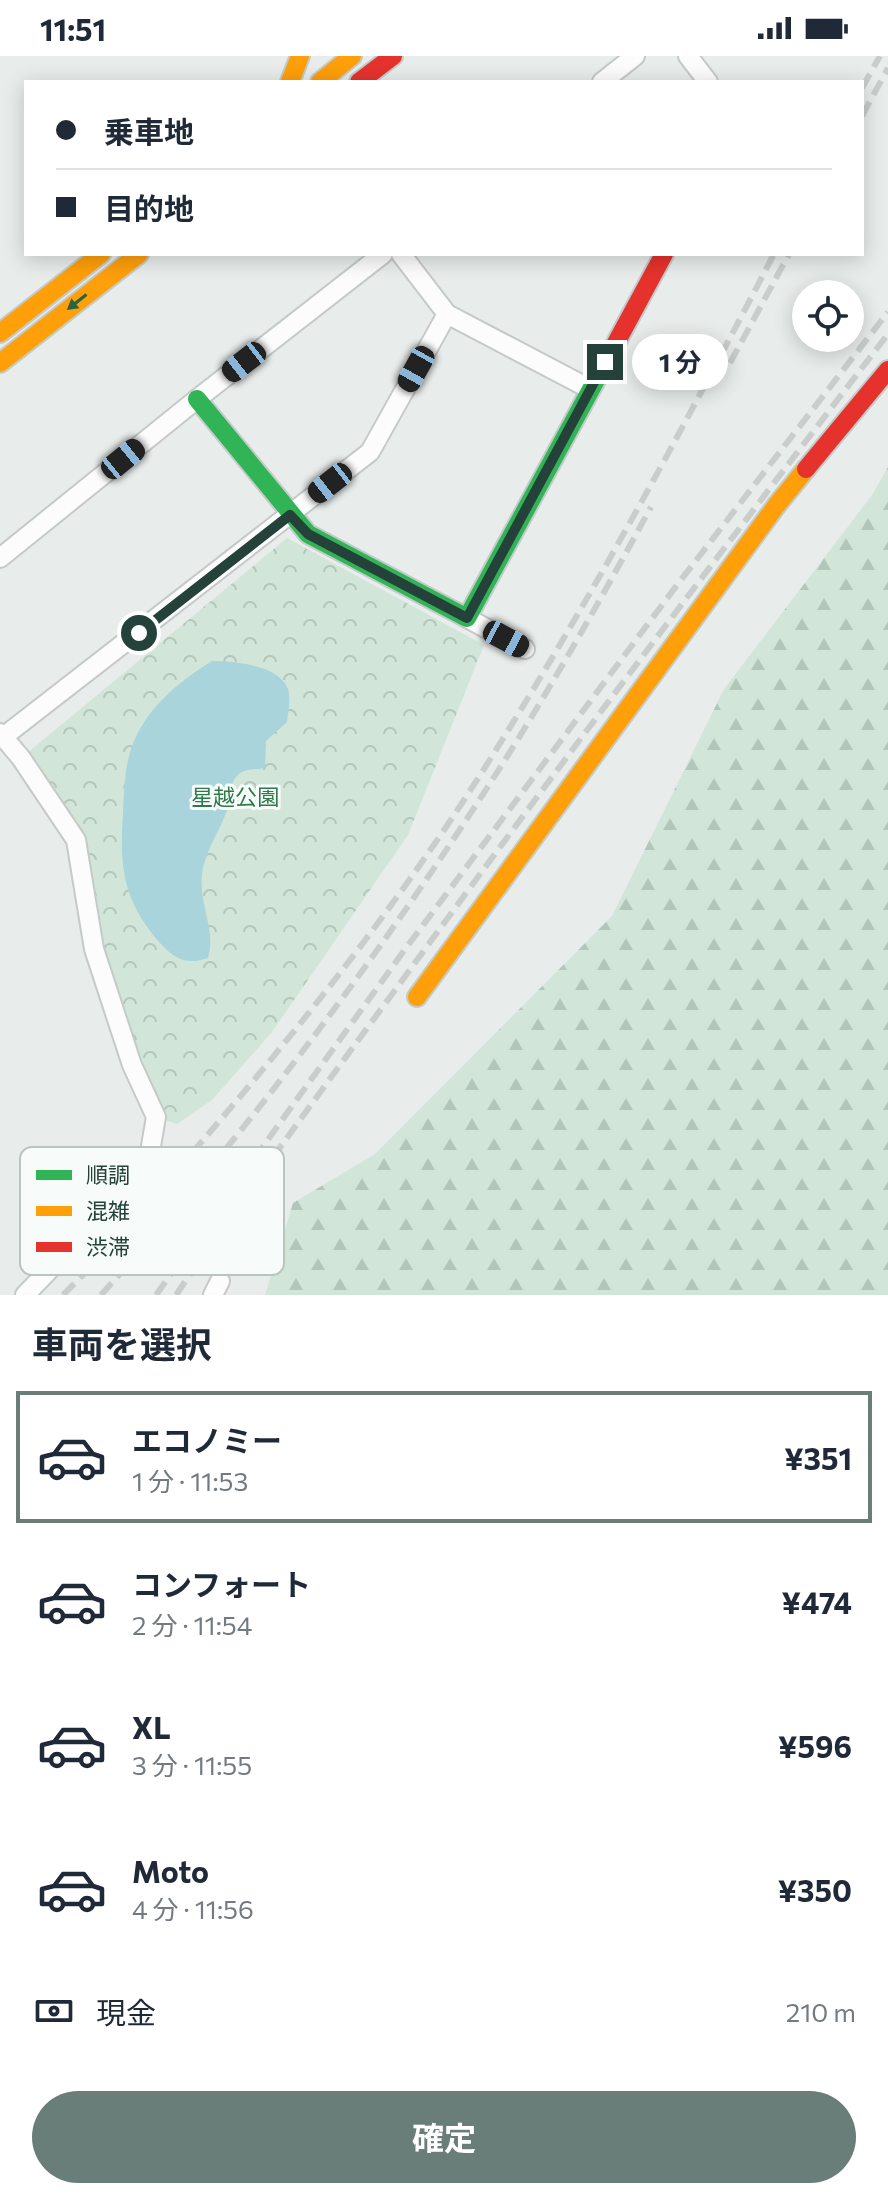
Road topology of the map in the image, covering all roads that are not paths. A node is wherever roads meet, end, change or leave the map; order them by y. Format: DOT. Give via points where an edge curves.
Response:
graph roads {
  1 [pos="300,56"];
  2 [pos="352,56"];
  3 [pos="393,56"];
  4 [pos="635,56"];
  5 [pos="688,56"];
  6 [pos="291,80"];
  7 [pos="322,80"];
  8 [pos="362,80"];
  9 [pos="605,80"];
  10 [pos="706,80"];
  11 [pos="98,256"];
  12 [pos="136,256"];
  13 [pos="380,256"];
  14 [pos="403,256"];
  15 [pos="663,256"];
  16 [pos="447,314"];
  17 [pos="0,333"];
  18 [pos="0,363"];
  19 [pos="888,370"];
  20 [pos="590,389"];
  21 [pos="197,399"];
  22 [pos="290,515"];
  23 [pos="0,558"];
  24 [pos="467,618"];
  25 [pos="525,649"];
  26 [pos="2,735"];
  27 [pos="417,997"];
  28 [pos="151,1147"];
  29 [pos="44,1275"];
  30 [pos="25,1295"];
  1 -- 6 [label="main road"];
  2 -- 7 [label="main road"];
  3 -- 8 [label="main road"];
  4 -- 9 [label="street"];
  5 -- 10 [label="street"];
  11 -- 17 [label="main road"];
  12 -- 18 [label="main road, one-way"];
  13 -- 21 [label="street"];
  14 -- 16 [label="street"];
  15 -- 20 [label="main road"];
  16 -- 20 [label="street"];
  16 -- 22 [label="street" via="370,452"];
  19 -- 27 [label="main road" via="776,506"];
  20 -- 24 [label="main road"];
  21 -- 22 [label="main road"];
  21 -- 23 [label="street"];
  22 -- 24 [label="main road" via="308,534"];
  22 -- 26 [label="street"];
  24 -- 25 [label="street"];
  26 -- 28 [label="street" via="76,840 94,949 132,1065 156,1117"];
  29 -- 30 [label="street"];
}
